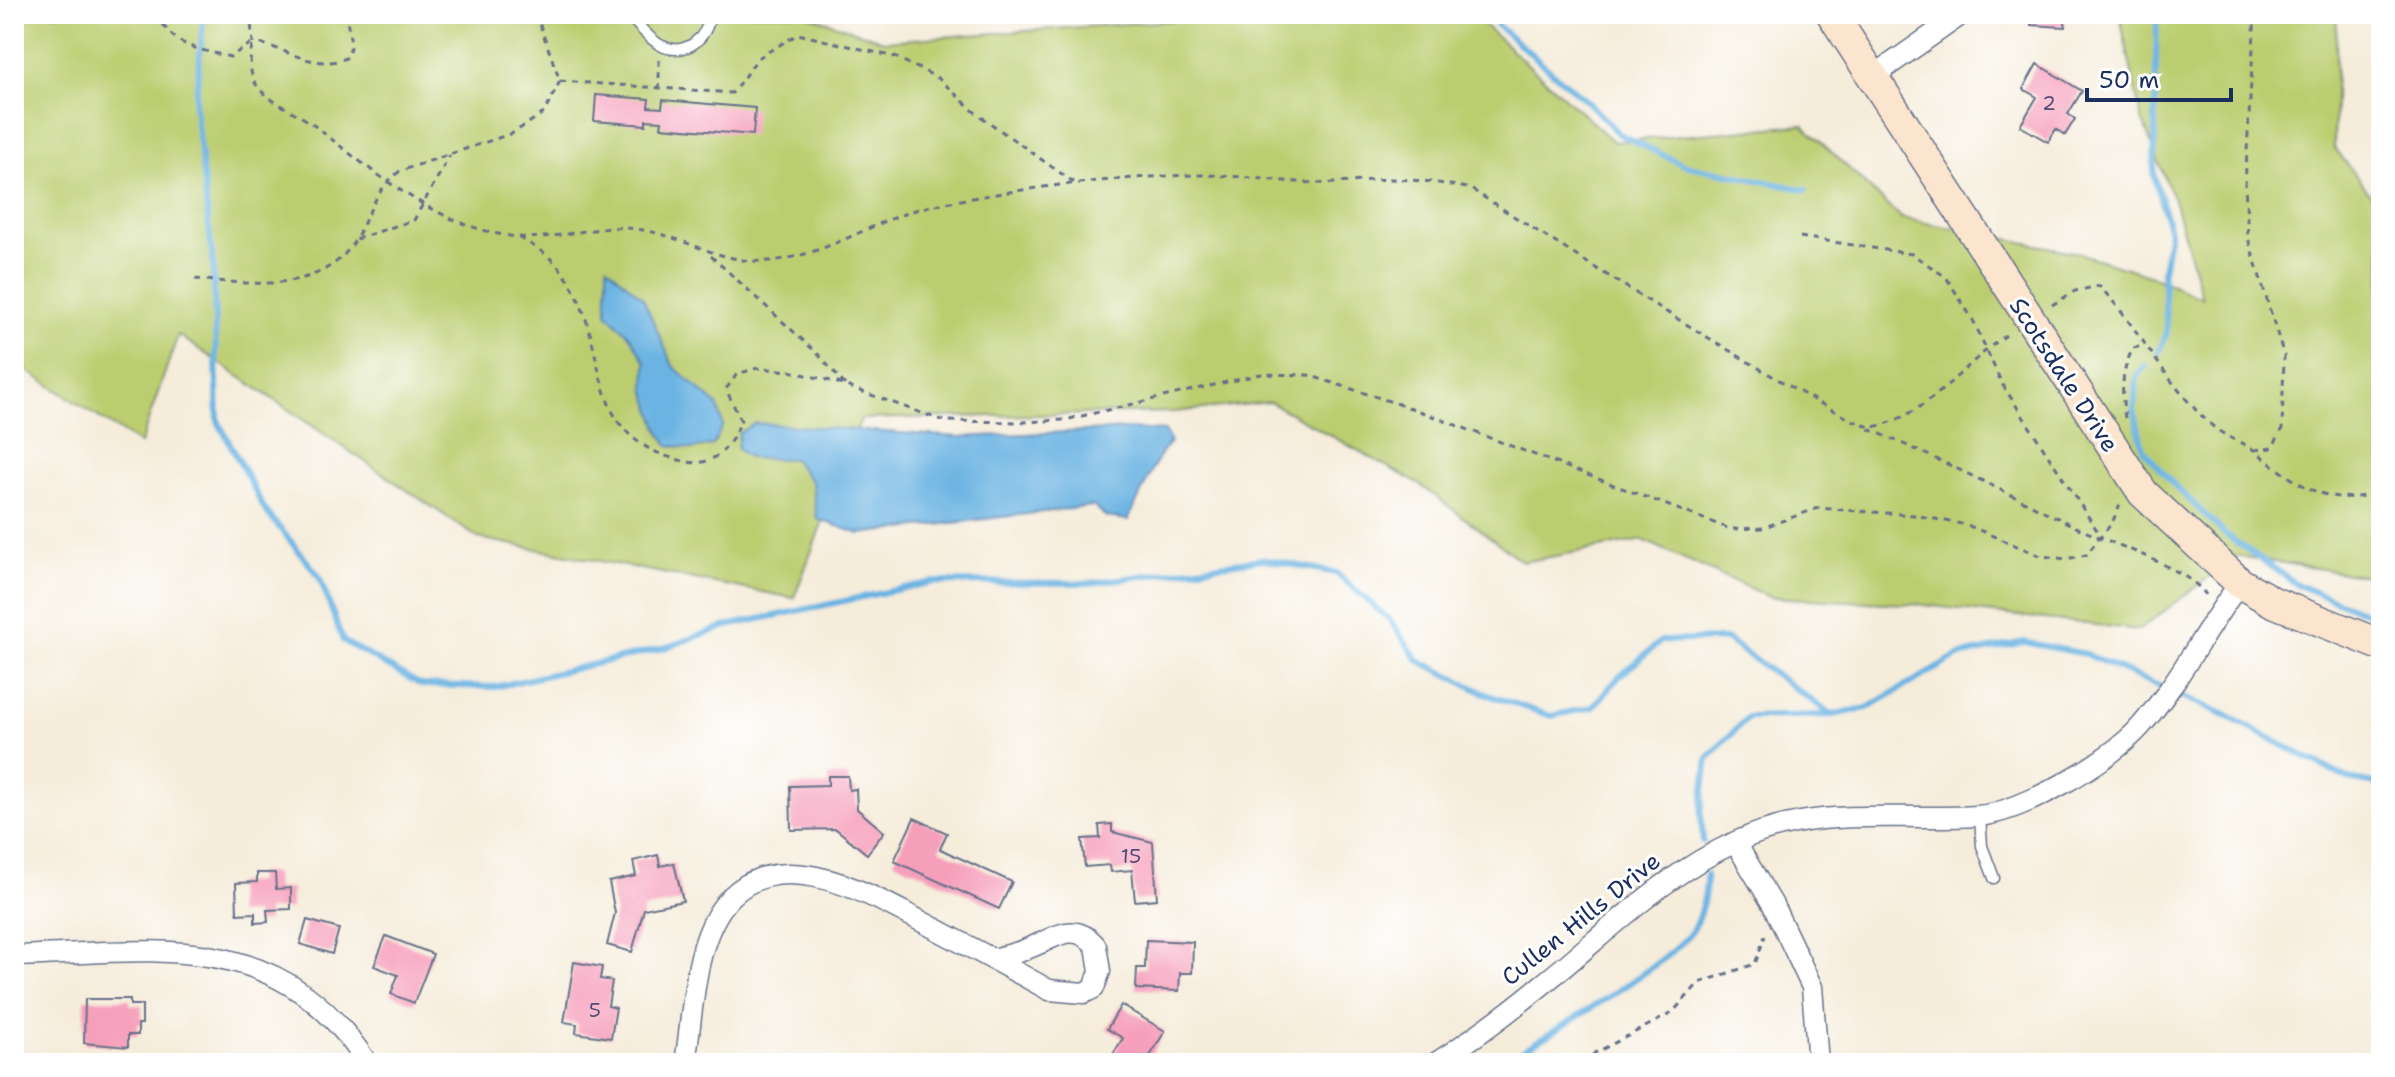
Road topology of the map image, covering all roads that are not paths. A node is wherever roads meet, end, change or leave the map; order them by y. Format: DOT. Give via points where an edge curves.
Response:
graph roads {
  1 [pos="627,14"];
  2 [pos="710,14"];
  3 [pos="1832,14"];
  4 [pos="1962,14"];
  5 [pos="1872,77"];
  6 [pos="2240,583"];
  7 [pos="2381,645"];
  8 [pos="1980,816"];
  9 [pos="1735,842"];
  10 [pos="1994,878"];
  11 [pos="14,956"];
  12 [pos="993,959"];
  13 [pos="367,1063"];
  14 [pos="685,1063"];
  15 [pos="1436,1063"];
  16 [pos="1818,1063"];
  1 -- 2 [label="lane" via="659,44 673,49 699,41"];
  3 -- 5 [label="street, Scotsdale Drive"];
  4 -- 5 [label="street"];
  5 -- 6 [label="street, Scotsdale Drive" via="2128,473 2170,522"];
  6 -- 7 [label="street, Scotsdale Drive" via="2273,602"];
  6 -- 8 [label="street, Cullen Hills Drive" via="2139,729 2036,800"];
  8 -- 9 [label="street, Cullen Hills Drive" via="1837,815 1773,826"];
  8 -- 10 [label="lane" via="1982,846"];
  9 -- 15 [label="street, Cullen Hills Drive" via="1657,888 1543,984"];
  9 -- 16 [label="street" via="1773,905 1812,987"];
  11 -- 13 [label="street" via="140,949 230,959 307,999 336,1023"];
  12 -- 12 [label="street" via="1049,990 1068,994 1094,988 1100,971 1096,946 1078,932 1062,931 1027,950"];
  12 -- 14 [label="street" via="857,888 801,875 755,881 737,890 706,942"];
}
